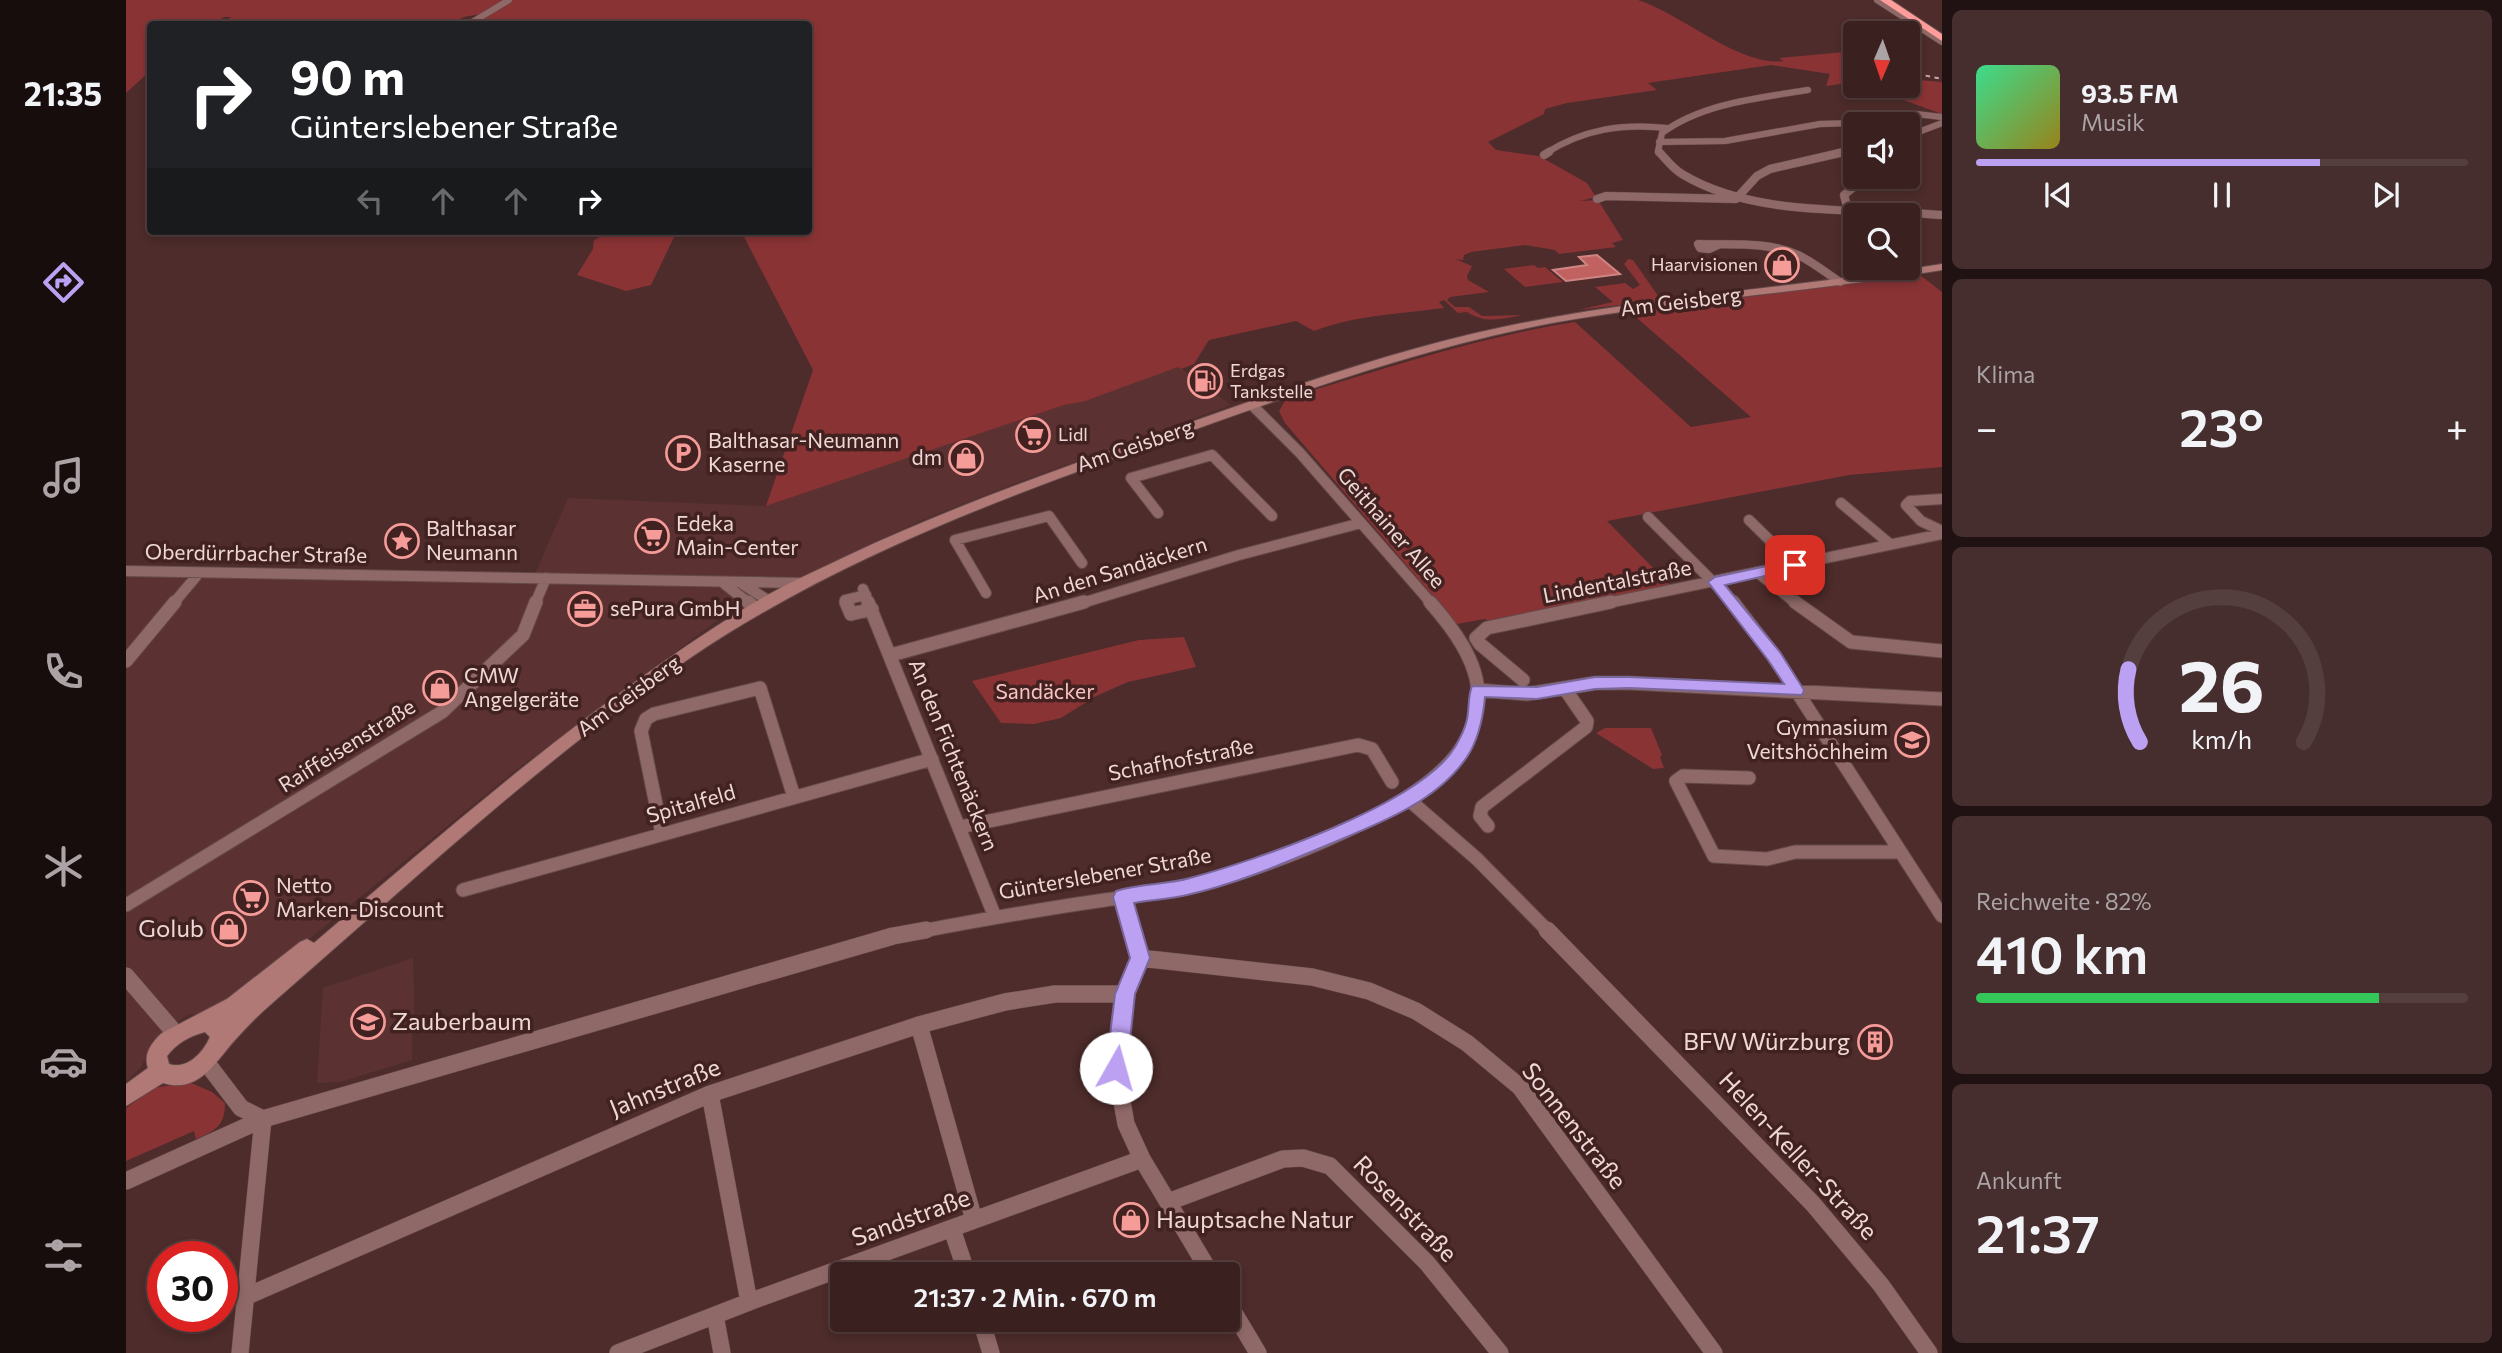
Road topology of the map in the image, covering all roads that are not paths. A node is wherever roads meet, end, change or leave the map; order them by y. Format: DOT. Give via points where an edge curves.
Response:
graph roads {
  1 [pos="509,0"];
  2 [pos="1877,0"];
  3 [pos="1885,0"];
  4 [pos="1894,0"];
  5 [pos="474,21"];
  6 [pos="1942,30"];
  7 [pos="1942,40"];
  8 [pos="1808,90"];
  9 [pos="1942,117"];
  10 [pos="1942,124"];
  11 [pos="1667,128"];
  12 [pos="1920,132"];
  13 [pos="1659,142"];
  14 [pos="1843,152"];
  15 [pos="1544,155"];
  16 [pos="1851,189"];
  17 [pos="1741,196"];
  18 [pos="1597,198"];
  19 [pos="1844,203"];
  20 [pos="1843,210"];
  21 [pos="1920,214"];
  22 [pos="1942,215"];
  23 [pos="1718,245"];
  24 [pos="1790,245"];
  25 [pos="1797,255"];
  26 [pos="1942,267"];
  27 [pos="1840,282"];
  28 [pos="1252,405"];
  29 [pos="1942,499"];
  30 [pos="1841,503"];
  31 [pos="1158,513"];
  32 [pos="1272,516"];
  33 [pos="1648,517"];
  34 [pos="1749,520"];
  35 [pos="1361,523"];
  36 [pos="1942,533"];
  37 [pos="1890,544"];
  38 [pos="1082,563"];
  39 [pos="1795,565"];
  40 [pos="126,571"];
  41 [pos="1756,572"];
  42 [pos="199,573"];
  43 [pos="546,578"];
  44 [pos="722,582"];
  45 [pos="737,582"];
  46 [pos="1715,582"];
  47 [pos="802,583"];
  48 [pos="864,592"];
  49 [pos="986,593"];
  50 [pos="763,605"];
  51 [pos="872,609"];
  52 [pos="1942,652"];
  53 [pos="891,655"];
  54 [pos="126,661"];
  55 [pos="1523,680"];
  56 [pos="1565,689"];
  57 [pos="1796,690"];
  58 [pos="1478,691"];
  59 [pos="1942,699"];
  60 [pos="932,759"];
  61 [pos="1749,778"];
  62 [pos="1392,782"];
  63 [pos="794,797"];
  64 [pos="1408,799"];
  65 [pos="1488,826"];
  66 [pos="960,827"];
  67 [pos="662,834"];
  68 [pos="1900,852"];
  69 [pos="423,860"];
  70 [pos="463,890"];
  71 [pos="1123,897"];
  72 [pos="126,905"];
  73 [pos="1942,916"];
  74 [pos="995,917"];
  75 [pos="1140,958"];
  76 [pos="126,976"];
  77 [pos="1125,994"];
  78 [pos="205,1023"];
  79 [pos="919,1025"];
  80 [pos="175,1033"];
  81 [pos="219,1043"];
  82 [pos="206,1062"];
  83 [pos="162,1071"];
  84 [pos="710,1094"];
  85 [pos="126,1096"];
  86 [pos="263,1119"];
  87 [pos="1142,1158"];
  88 [pos="126,1181"];
  89 [pos="1168,1202"];
  90 [pos="974,1220"];
  91 [pos="953,1228"];
  92 [pos="963,1262"];
  93 [pos="1204,1262"];
  94 [pos="245,1297"];
  95 [pos="749,1302"];
  96 [pos="715,1315"];
  97 [pos="1240,1323"];
  98 [pos="985,1332"];
  99 [pos="240,1353"];
  100 [pos="618,1353"];
  101 [pos="722,1353"];
  102 [pos="991,1353"];
  103 [pos="1258,1353"];
  104 [pos="1500,1353"];
  105 [pos="1714,1353"];
  106 [pos="1929,1353"];
  1 -- 5 [label="street"];
  2 -- 7 [label="street"];
  3 -- 7 [label="highway"];
  4 -- 6 [label="highway"];
  8 -- 11 [label="street" via="1707,111"];
  9 -- 13 [label="street" via="1916,114 1820,124 1726,141"];
  10 -- 12 [label="street"];
  11 -- 13 [label="street"];
  11 -- 15 [label="street" via="1624,124 1599,129 1578,134"];
  13 -- 17 [label="street" via="1661,157 1677,170 1707,186"];
  14 -- 17 [label="street" via="1770,169 1757,176"];
  16 -- 19 [label="street" via="1844,195"];
  17 -- 18 [label="street" via="1722,200"];
  17 -- 20 [label="street"];
  21 -- 22 [label="street"];
  23 -- 25 [label="street" via="1772,248"];
  24 -- 25 [label="street"];
  25 -- 27 [label="street"];
  26 -- 27 [label="street, Am Geisberg"];
  27 -- 28 [label="street, Am Geisberg" via="1498,331 1400,356"];
  28 -- 35 [label="street, Geithainer Allee"];
  28 -- 47 [label="street, Am Geisberg" via="1022,486"];
  29 -- 36 [label="street" via="1910,500 1906,505"];
  30 -- 37 [label="street"];
  31 -- 32 [label="street" via="1131,478 1212,455"];
  33 -- 46 [label="street"];
  34 -- 39 [label="street"];
  35 -- 53 [label="street, An den Sandäckern"];
  35 -- 58 [label="street, Geithainer Allee" via="1452,628 1462,643"];
  36 -- 37 [label="street, Lindentalstraße"];
  37 -- 39 [label="street, Lindentalstraße"];
  38 -- 49 [label="street" via="1049,516 955,540"];
  39 -- 41 [label="street, Lindentalstraße"];
  40 -- 42 [label="street, Oberdürrbacher Straße"];
  41 -- 46 [label="street, Lindentalstraße"];
  41 -- 52 [label="street" via="1851,642"];
  42 -- 43 [label="street, Oberdürrbacher Straße"];
  42 -- 54 [label="street"];
  43 -- 44 [label="street, Oberdürrbacher Straße"];
  43 -- 72 [label="street, Raiffeisenstraße" via="523,635 442,712"];
  44 -- 45 [label="street, Oberdürrbacher Straße"];
  44 -- 50 [label="street"];
  45 -- 47 [label="street, Oberdürrbacher Straße"];
  45 -- 50 [label="street" via="751,587"];
  46 -- 55 [label="street, Lindentalstraße" via="1479,633 1480,644"];
  46 -- 57 [label="street"];
  47 -- 50 [label="street, Am Geisberg"];
  48 -- 51 [label="street, An den Fichtenäckern"];
  48 -- 51 [label="street, An den Fichtenäckern" via="845,600 851,614"];
  50 -- 69 [label="street, Am Geisberg" via="679,659 567,742"];
  51 -- 53 [label="street, An den Fichtenäckern"];
  53 -- 60 [label="street, An den Fichtenäckern"];
  56 -- 57 [label="street" via="1629,683"];
  56 -- 58 [label="street" via="1527,694"];
  56 -- 65 [label="street" via="1587,721 1586,727 1482,807 1479,816"];
  57 -- 59 [label="street"];
  57 -- 68 [label="street"];
  58 -- 64 [label="street, Günterslebener Straße" via="1475,723 1460,753"];
  60 -- 63 [label="street, Spitalfeld"];
  60 -- 66 [label="street, An den Fichtenäckern"];
  61 -- 68 [label="street" via="1683,776 1676,781 1714,856 1767,859 1795,852"];
  62 -- 66 [label="street, Schafhofstraße" via="1372,749 1358,746"];
  63 -- 67 [label="street, Spitalfeld"];
  63 -- 67 [label="street" via="760,688 654,714 641,731"];
  64 -- 71 [label="street, Günterslebener Straße" via="1252,868 1186,887"];
  64 -- 106 [label="street, Helen-Keller-Straße" via="1477,859 1622,1004 1813,1204 1881,1285"];
  66 -- 74 [label="street, An den Fichtenäckern"];
  67 -- 70 [label="street, Spitalfeld"];
  68 -- 73 [label="street"];
  69 -- 78 [label="street, Am Geisberg" via="234,1006"];
  69 -- 81 [label="street, Am Geisberg" via="243,1016"];
  71 -- 74 [label="street, Günterslebener Straße"];
  71 -- 75 [label="street"];
  74 -- 86 [label="street, Günterslebener Straße" via="893,936"];
  75 -- 77 [label="street"];
  75 -- 105 [label="street, Sonnenstraße" via="1312,977 1368,991 1416,1011 1467,1043 1520,1087"];
  76 -- 80 [label="street"];
  77 -- 79 [label="street, Jahnstraße" via="1055,994 1004,1002"];
  77 -- 87 [label="street" via="1116,1068 1126,1124"];
  78 -- 80 [label="street"];
  78 -- 81 [label="street" via="216,1028"];
  79 -- 84 [label="street, Jahnstraße"];
  79 -- 90 [label="street"];
  80 -- 83 [label="street" via="158,1055"];
  81 -- 82 [label="street"];
  82 -- 83 [label="street" via="183,1074"];
  82 -- 86 [label="street" via="241,1108"];
  83 -- 85 [label="street"];
  84 -- 94 [label="street, Jahnstraße"];
  84 -- 95 [label="street"];
  86 -- 88 [label="street, Günterslebener Straße"];
  86 -- 94 [label="street"];
  87 -- 89 [label="street"];
  87 -- 90 [label="street, Sandstraße"];
  89 -- 93 [label="street"];
  89 -- 104 [label="street, Rosenstraße" via="1283,1159 1303,1158 1330,1166 1427,1263"];
  90 -- 91 [label="street, Sandstraße"];
  91 -- 92 [label="street"];
  91 -- 95 [label="street, Sandstraße"];
  94 -- 99 [label="street"];
  95 -- 96 [label="street, Sandstraße"];
  96 -- 100 [label="street, Sandstraße"];
  96 -- 101 [label="street"];
  97 -- 103 [label="street"];
  98 -- 102 [label="street"];
}
